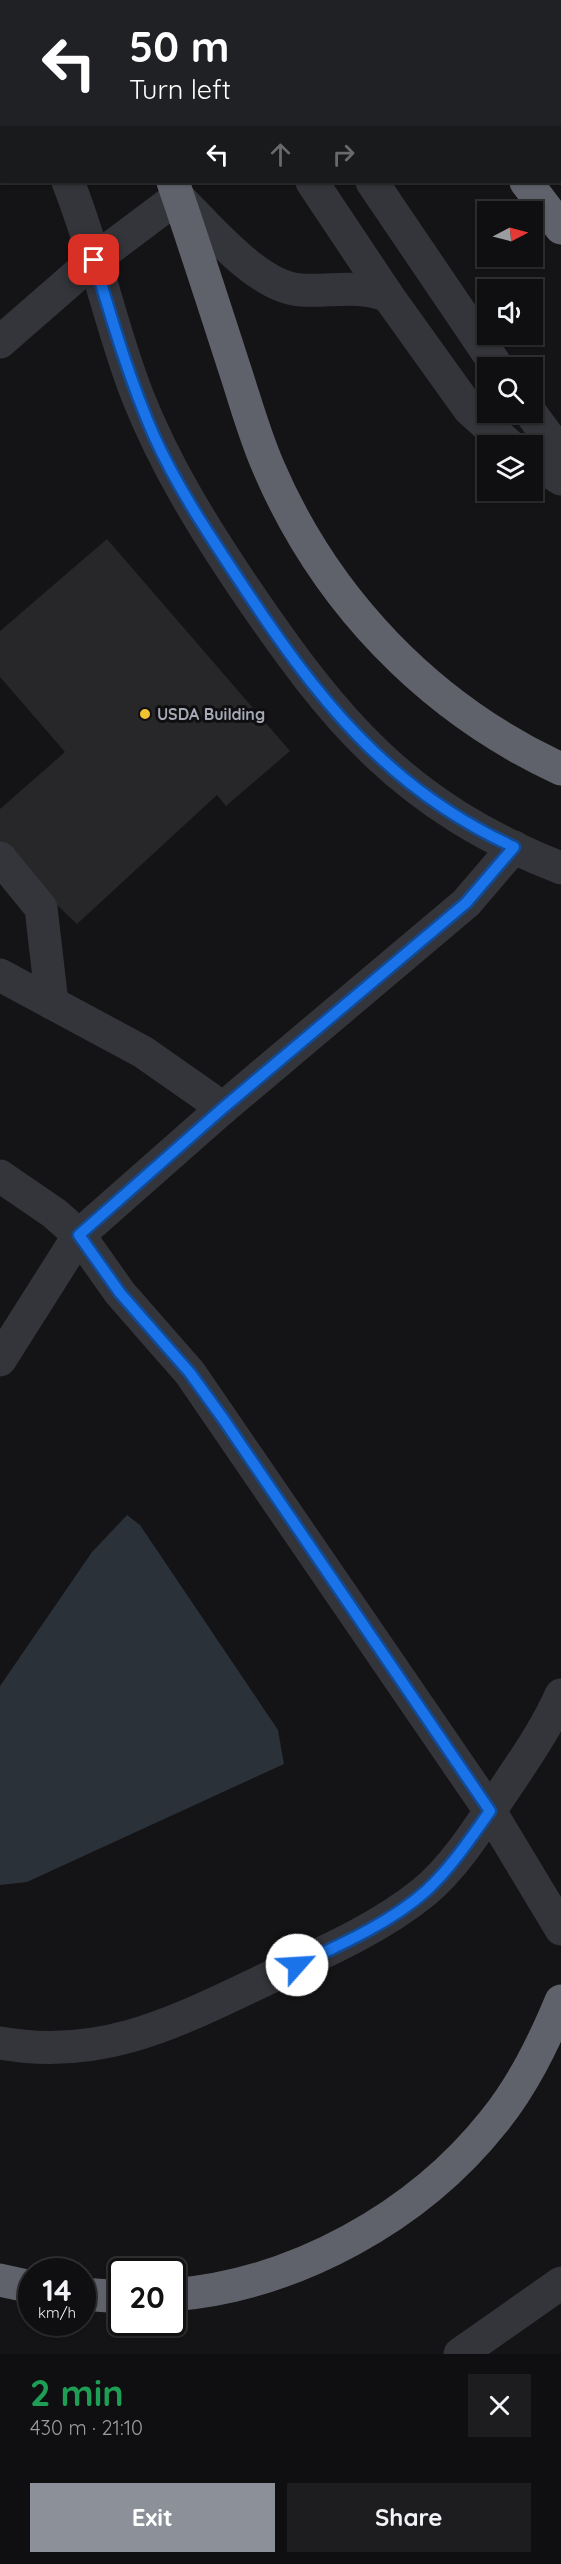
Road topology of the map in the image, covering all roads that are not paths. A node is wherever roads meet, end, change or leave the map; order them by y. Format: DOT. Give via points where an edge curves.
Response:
graph roads {
  1 [pos="68,183"];
  2 [pos="313,183"];
  3 [pos="373,183"];
  4 [pos="527,183"];
  5 [pos="175,189"];
  6 [pos="561,228"];
  7 [pos="94,260"];
  8 [pos="388,296"];
  9 [pos="0,342"];
  10 [pos="491,357"];
  11 [pos="538,423"];
  12 [pos="498,435"];
  13 [pos="561,454"];
  14 [pos="543,468"];
  15 [pos="561,479"];
  16 [pos="561,769"];
  17 [pos="514,847"];
  18 [pos="0,858"];
  19 [pos="561,868"];
  20 [pos="0,975"];
  21 [pos="52,1003"];
  22 [pos="223,1108"];
  23 [pos="0,1176"];
  24 [pos="79,1235"];
  25 [pos="0,1360"];
  26 [pos="561,1695"];
  27 [pos="490,1811"];
  28 [pos="561,1929"];
  29 [pos="561,2001"];
  30 [pos="0,2043"];
  31 [pos="0,2280"];
  32 [pos="561,2283"];
  33 [pos="18,2284"];
  34 [pos="186,2293"];
  35 [pos="460,2354"];
  1 -- 7 [label="lane"];
  2 -- 8 [label="lane"];
  3 -- 10 [label="lane"];
  4 -- 6 [label="highway"];
  5 -- 7 [label="lane"];
  5 -- 8 [label="lane" via="264,276 286,288 366,288"];
  5 -- 16 [label="highway" via="268,466 309,547 355,611 410,670 445,700 528,754"];
  7 -- 9 [label="lane"];
  7 -- 17 [label="lane" via="126,366 164,459 203,526 289,653 351,731 387,766 447,812"];
  8 -- 12 [label="lane" via="469,409"];
  11 -- 13 [label="lane"];
  14 -- 15 [label="lane"];
  17 -- 19 [label="lane"];
  17 -- 22 [label="lane" via="466,903"];
  18 -- 21 [label="lane" via="41,908"];
  20 -- 21 [label="lane"];
  21 -- 22 [label="lane" via="143,1052"];
  22 -- 24 [label="lane"];
  23 -- 24 [label="lane"];
  24 -- 25 [label="lane"];
  24 -- 27 [label="lane" via="120,1293 190,1373 224,1420"];
  26 -- 27 [label="lane" via="543,1732"];
  27 -- 28 [label="lane"];
  27 -- 30 [label="lane" via="425,1892 318,1955 189,2015 131,2037 63,2049"];
  29 -- 34 [label="highway" via="534,2061 495,2120 444,2175 417,2197 352,2239 287,2270 228,2287"];
  31 -- 33 [label="highway"];
  32 -- 35 [label="lane"];
}
